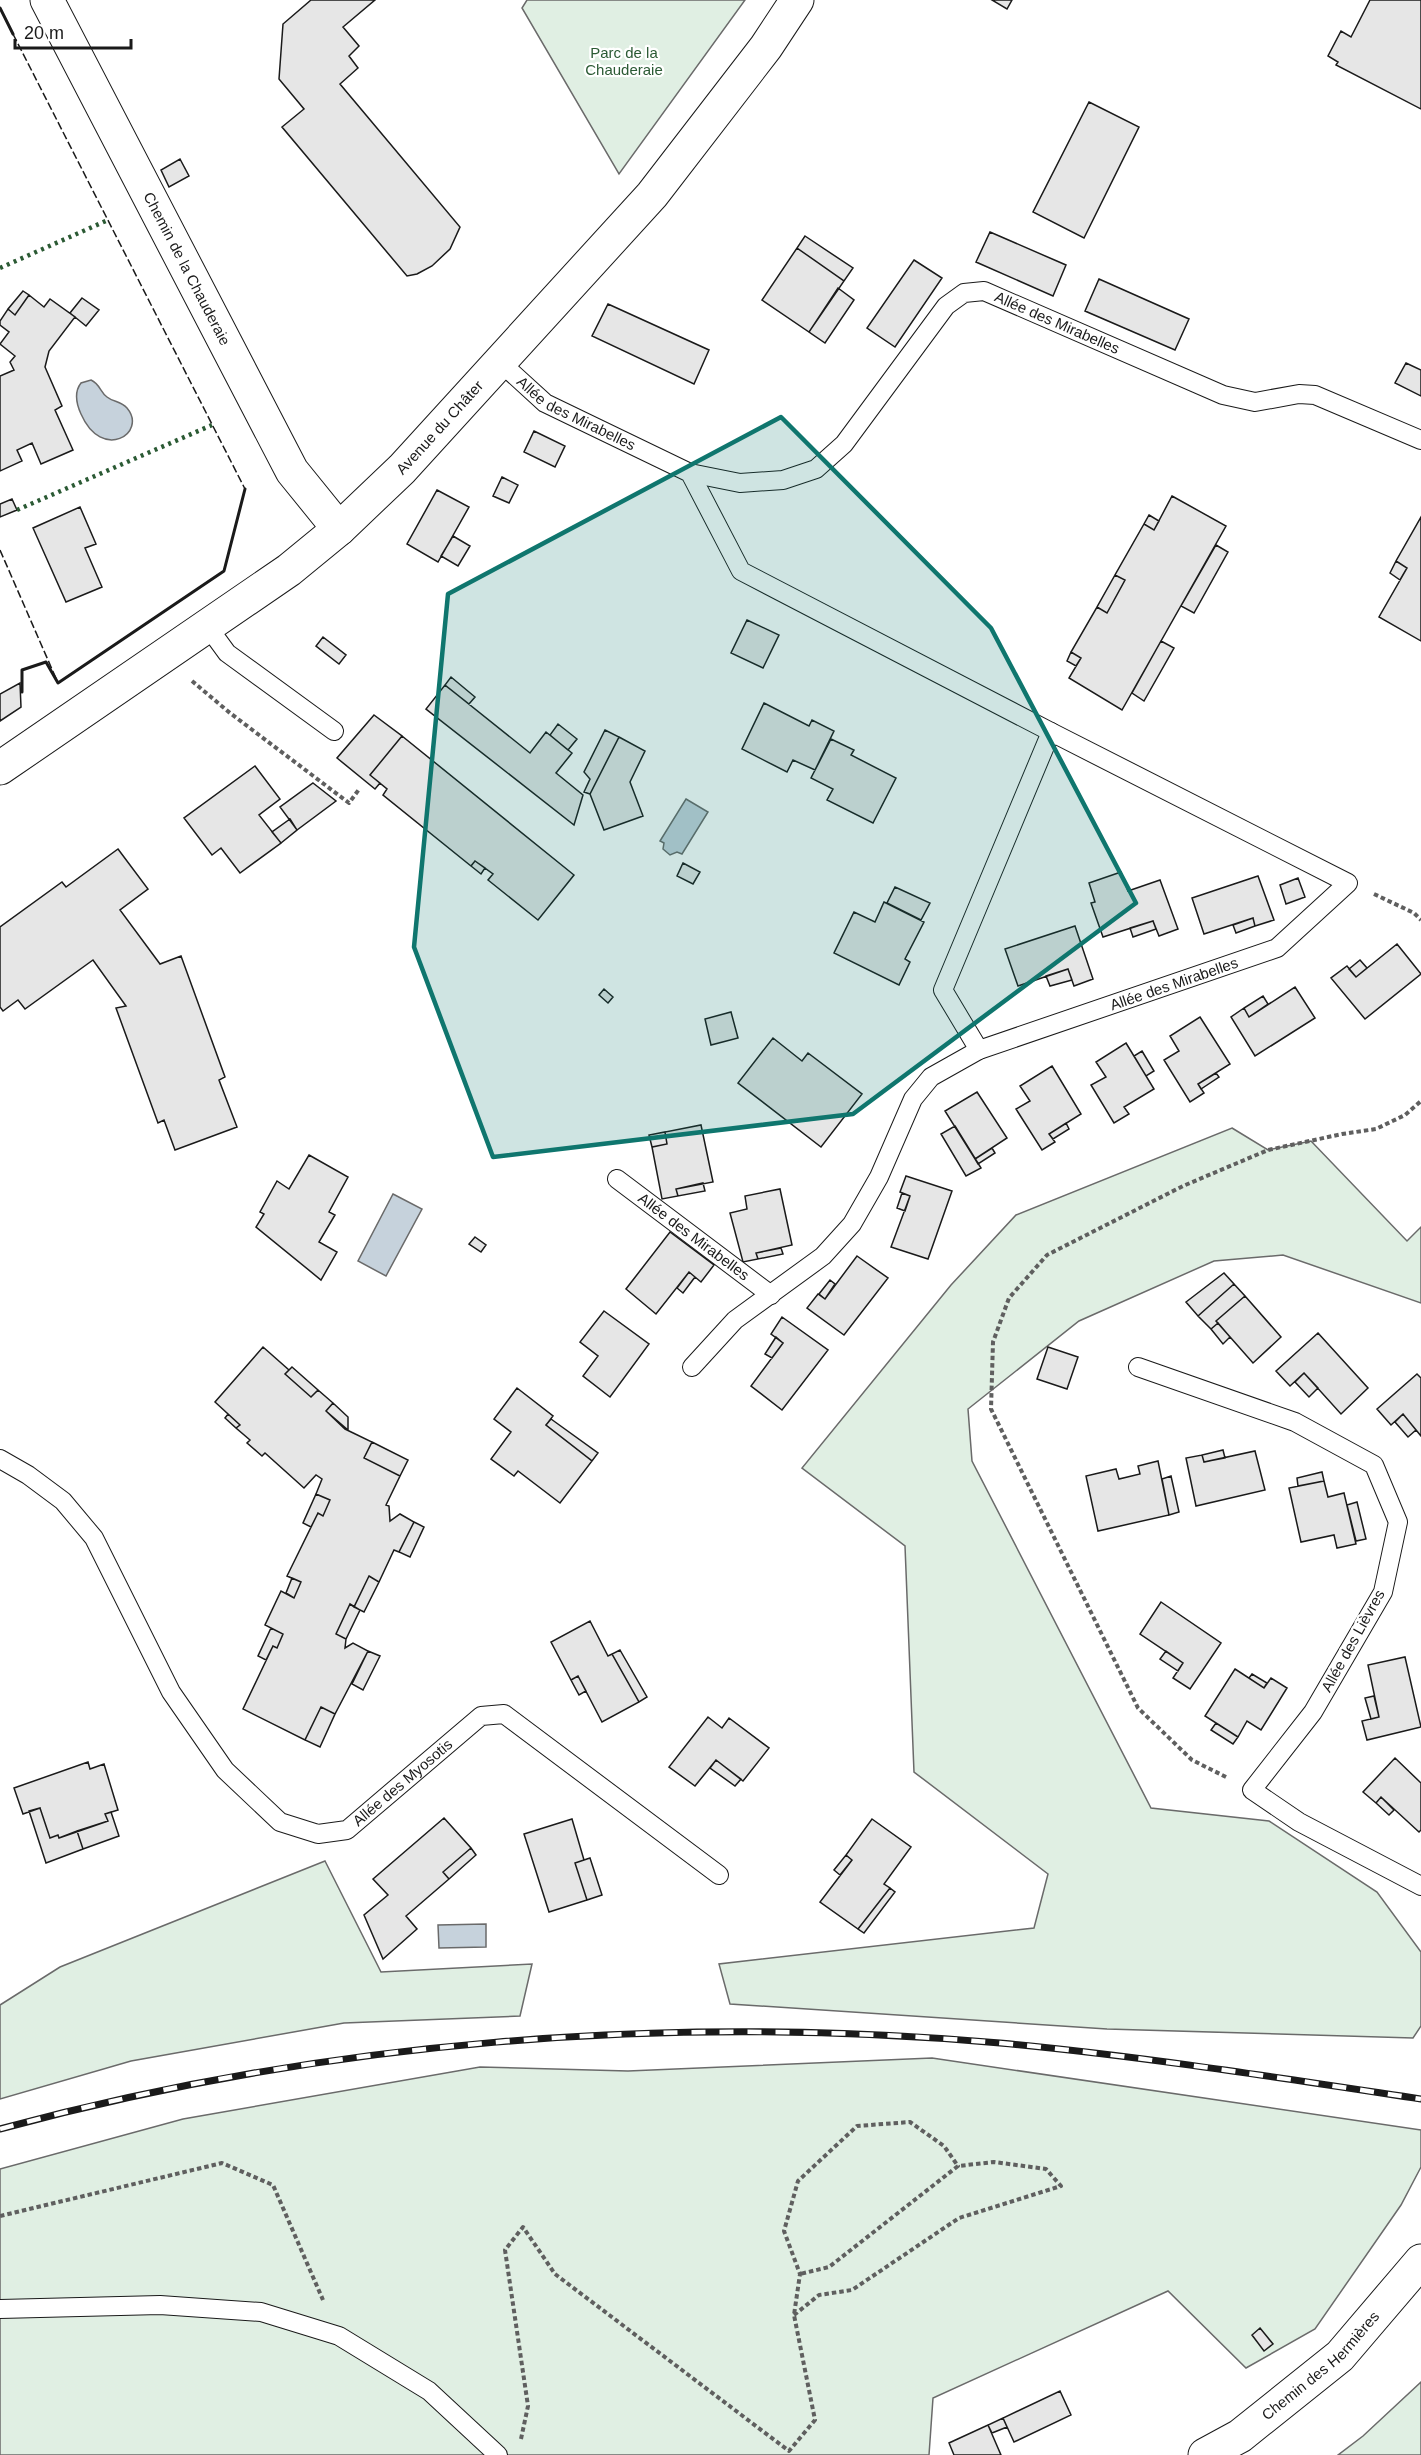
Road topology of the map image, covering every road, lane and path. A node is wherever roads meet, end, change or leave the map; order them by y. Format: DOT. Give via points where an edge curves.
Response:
graph roads {
  1 [pos="47,0"];
  2 [pos="796,0"];
  3 [pos="500,362"];
  4 [pos="1421,440"];
  5 [pos="690,473"];
  6 [pos="339,529"];
  7 [pos="208,627"];
  8 [pos="192,681"];
  9 [pos="334,731"];
  10 [pos="1051,732"];
  11 [pos="0,768"];
  12 [pos="360,788"];
  13 [pos="1348,883"];
  14 [pos="1421,920"];
  15 [pos="979,1050"];
  16 [pos="617,1179"];
  17 [pos="771,1295"];
  18 [pos="692,1367"];
  19 [pos="1138,1367"];
  20 [pos="0,1459"];
  21 [pos="719,1875"];
  22 [pos="1421,1886"];
  23 [pos="958,2166"];
  24 [pos="0,2216"];
  25 [pos="1421,2261"];
  26 [pos="800,2274"];
  27 [pos="0,2309"];
  28 [pos="794,2315"];
  29 [pos="339,2336"];
  30 [pos="516,2448"];
  31 [pos="790,2453"];
  32 [pos="498,2455"];
  33 [pos="1205,2455"];
  1 -- 6 [label="main road, Chemin de la Chauderaie" via="292,471"];
  2 -- 3 [label="main road, Avenue du Châter" via="766,47 652,195"];
  3 -- 5 [label="lane, Allée des Mirabelles" via="545,403"];
  3 -- 6 [label="main road, Avenue du Châter" via="402,469"];
  4 -- 5 [label="lane, Allée des Mirabelles" via="1315,395 1256,402 1222,395 984,291 964,293 946,306 844,444 816,469 783,480 740,483"];
  5 -- 10 [label="lane" via="741,571"];
  6 -- 7 [label="main road, Avenue du Châter"];
  7 -- 9 [label="lane" via="228,653"];
  7 -- 11 [label="main road, Avenue du Châter"];
  8 -- 12 [label="path" via="349,803"];
  10 -- 13 [label="lane"];
  10 -- 15 [label="lane" via="943,990"];
  13 -- 14 [label="path" via="1414,913"];
  13 -- 15 [label="lane, Allée des Mirabelles" via="1277,948"];
  15 -- 17 [label="lane, Allée des Mirabelles" via="930,1077 913,1099 879,1177 852,1224 823,1256"];
  16 -- 17 [label="lane, Allée des Mirabelles"];
  17 -- 18 [label="lane, Allée des Mirabelles" via="735,1320"];
  19 -- 22 [label="lane, Allée des Lièvres" via="1295,1422 1374,1465 1398,1522 1383,1592 1313,1713 1252,1790 1299,1822"];
  20 -- 21 [label="lane, Allée des Myosotis" via="63,1501 94,1539 171,1692 225,1770 280,1822 318,1834 347,1830 481,1716 504,1714"];
  23 -- 26 [label="path" via="829,2267"];
  23 -- 26 [label="path" via="944,2146 910,2122 857,2126 798,2181 784,2231"];
  23 -- 28 [label="path" via="994,2162 1046,2169 1061,2186 959,2218 852,2290 819,2295"];
  24 -- 29 [label="path" via="222,2163 273,2185"];
  25 -- 33 [label="main road, Chemin des Hermières" via="1340,2356 1240,2436"];
  26 -- 28 [label="path"];
  27 -- 29 [label="lane" via="160,2305 261,2312"];
  28 -- 31 [label="path" via="815,2420"];
  29 -- 32 [label="lane" via="429,2391"];
  30 -- 31 [label="path" via="528,2406 505,2250 524,2227 555,2274"];
}
